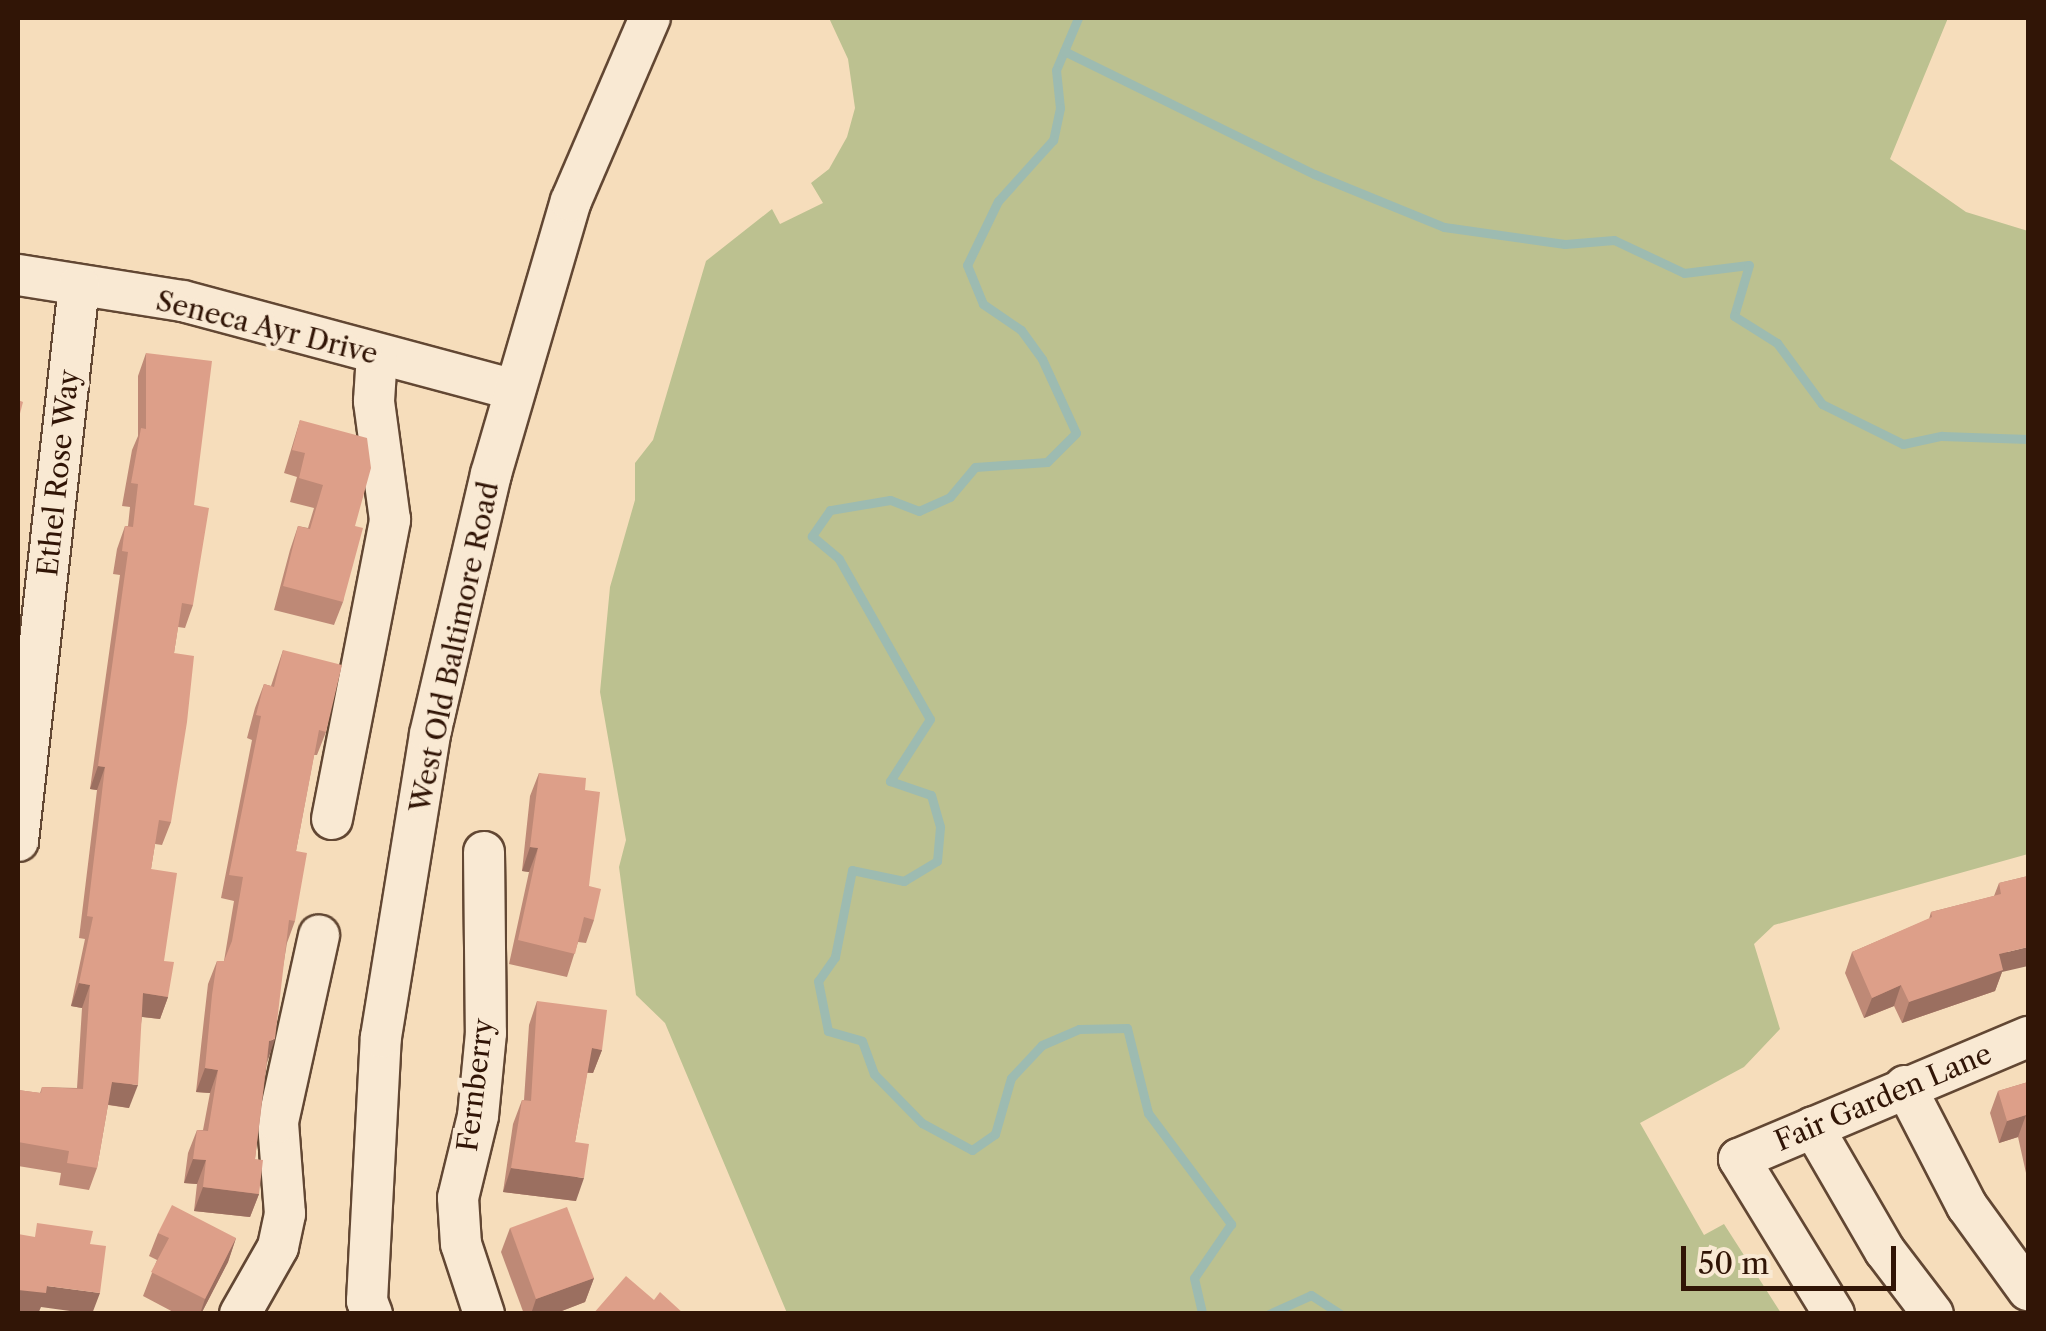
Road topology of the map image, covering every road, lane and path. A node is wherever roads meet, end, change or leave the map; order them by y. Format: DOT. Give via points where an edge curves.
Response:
graph roads {
  1 [pos="650,18"];
  2 [pos="18,275"];
  3 [pos="79,285"];
  4 [pos="377,355"];
  5 [pos="514,390"];
  6 [pos="24,716"];
  7 [pos="332,820"];
  8 [pos="18,841"];
  9 [pos="484,852"];
  10 [pos="319,935"];
  11 [pos="2028,1037"];
  12 [pos="1905,1086"];
  13 [pos="1813,1127"];
  14 [pos="2028,1290"];
  15 [pos="366,1309"];
  16 [pos="240,1314"];
  17 [pos="484,1314"];
  18 [pos="1834,1314"];
  19 [pos="1933,1314"];
  1 -- 5 [label="street, West Old Baltimore Road" via="571,201"];
  2 -- 3 [label="street, Seneca Ayr Drive"];
  3 -- 4 [label="street, Seneca Ayr Drive" via="182,301"];
  3 -- 6 [label="street, Ethel Rose Way"];
  4 -- 5 [label="street, Seneca Ayr Drive"];
  4 -- 7 [label="street" via="374,401 390,520"];
  5 -- 15 [label="street, West Old Baltimore Road" via="430,734 384,1018"];
  6 -- 8 [label="street, Ethel Rose Way"];
  9 -- 17 [label="street, Fernberry" via="486,1032 478,1116 458,1198 461,1244"];
  10 -- 16 [label="street" via="278,1122 281,1231"];
  11 -- 12 [label="street, Fair Garden Lane"];
  12 -- 13 [label="street, Fair Garden Lane"];
  12 -- 14 [label="street" via="1968,1206"];
  13 -- 18 [label="street, Fair Garden Lane" via="1739,1159"];
  13 -- 19 [label="street" via="1885,1251"];
}
